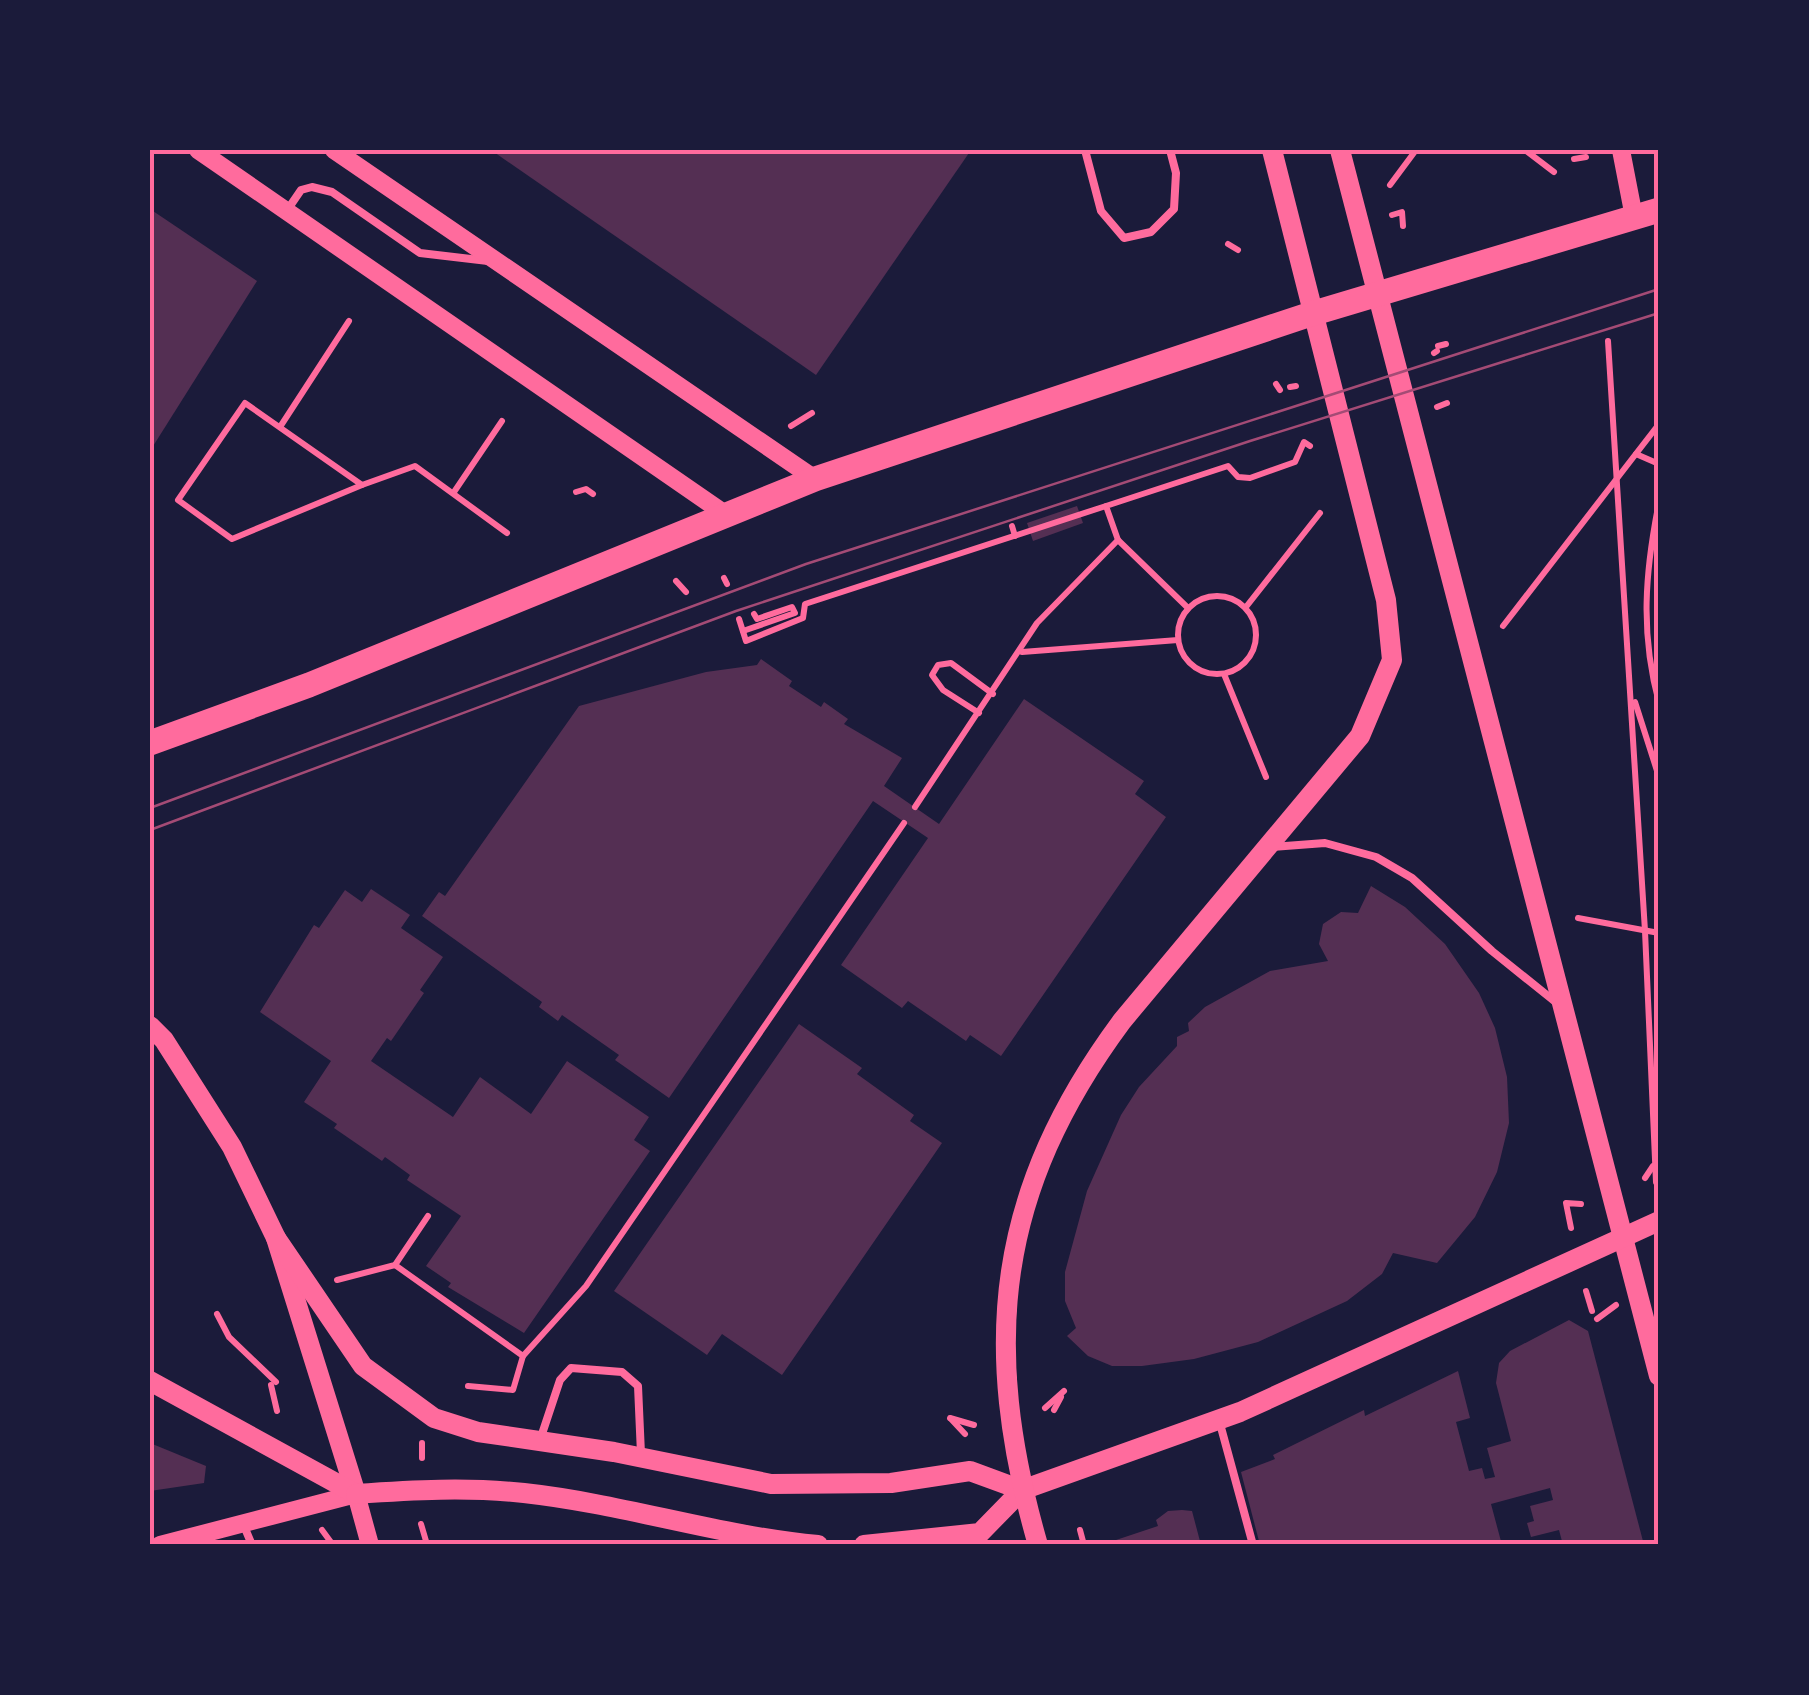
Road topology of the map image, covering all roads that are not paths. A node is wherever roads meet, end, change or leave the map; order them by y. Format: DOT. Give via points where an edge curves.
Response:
graph roads {
  1 [pos="198,150"];
  2 [pos="334,150"];
  3 [pos="1085,150"];
  4 [pos="1170,150"];
  5 [pos="1272,150"];
  6 [pos="1340,150"];
  7 [pos="1622,150"];
  8 [pos="287,211"];
  9 [pos="1646,214"];
  10 [pos="498,262"];
  11 [pos="1378,294"];
  12 [pos="1312,314"];
  13 [pos="815,480"];
  14 [pos="725,514"];
  15 [pos="150,744"];
  16 [pos="1262,847"];
  17 [pos="1566,1010"];
  18 [pos="154,1038"];
  19 [pos="1659,1221"];
  20 [pos="1626,1237"];
  21 [pos="276,1238"];
  22 [pos="1659,1376"];
  23 [pos="150,1381"];
  24 [pos="1220,1420"];
  25 [pos="540,1440"];
  26 [pos="641,1458"];
  27 [pos="1022,1490"];
  28 [pos="356,1494"];
  29 [pos="243,1524"];
  30 [pos="160,1545"];
  31 [pos="252,1545"];
  32 [pos="370,1545"];
  33 [pos="818,1545"];
  34 [pos="864,1545"];
  35 [pos="1038,1545"];
  36 [pos="1253,1545"];
  1 -- 8 [label="street"];
  2 -- 10 [label="street"];
  3 -- 4 [label="lane" via="1101,212 1124,238 1151,232 1174,209"];
  5 -- 12 [label="main road"];
  6 -- 11 [label="main road"];
  7 -- 9 [label="street"];
  8 -- 10 [label="lane" via="301,190 312,187 332,192 420,253"];
  8 -- 14 [label="street"];
  9 -- 11 [label="main road"];
  10 -- 13 [label="street"];
  11 -- 12 [label="main road"];
  11 -- 17 [label="main road"];
  12 -- 13 [label="main road"];
  12 -- 16 [label="main road" via="1386,600 1392,660 1360,736"];
  13 -- 14 [label="main road"];
  14 -- 15 [label="main road"];
  16 -- 17 [label="lane" via="1326,844 1376,857 1412,878"];
  16 -- 27 [label="main road" via="1086,1070 1030,1188 1004,1328 1008,1418"];
  17 -- 20 [label="main road"];
  18 -- 21 [label="main road" via="232,1147"];
  19 -- 20 [label="main road"];
  20 -- 22 [label="main road"];
  20 -- 24 [label="main road"];
  21 -- 25 [label="main road" via="380,1382 434,1418"];
  21 -- 28 [label="main road"];
  23 -- 28 [label="main road"];
  24 -- 27 [label="main road"];
  24 -- 36 [label="lane"];
  25 -- 26 [label="main road"];
  25 -- 26 [label="lane" via="560,1380 571,1368 622,1372 638,1386"];
  26 -- 27 [label="main road" via="770,1484 891,1483 970,1471"];
  27 -- 34 [label="main road" via="980,1532"];
  27 -- 35 [label="main road"];
  28 -- 29 [label="street"];
  28 -- 32 [label="street"];
  28 -- 33 [label="main road" via="438,1488 526,1493"];
  29 -- 30 [label="street"];
  29 -- 31 [label="lane"];
}
